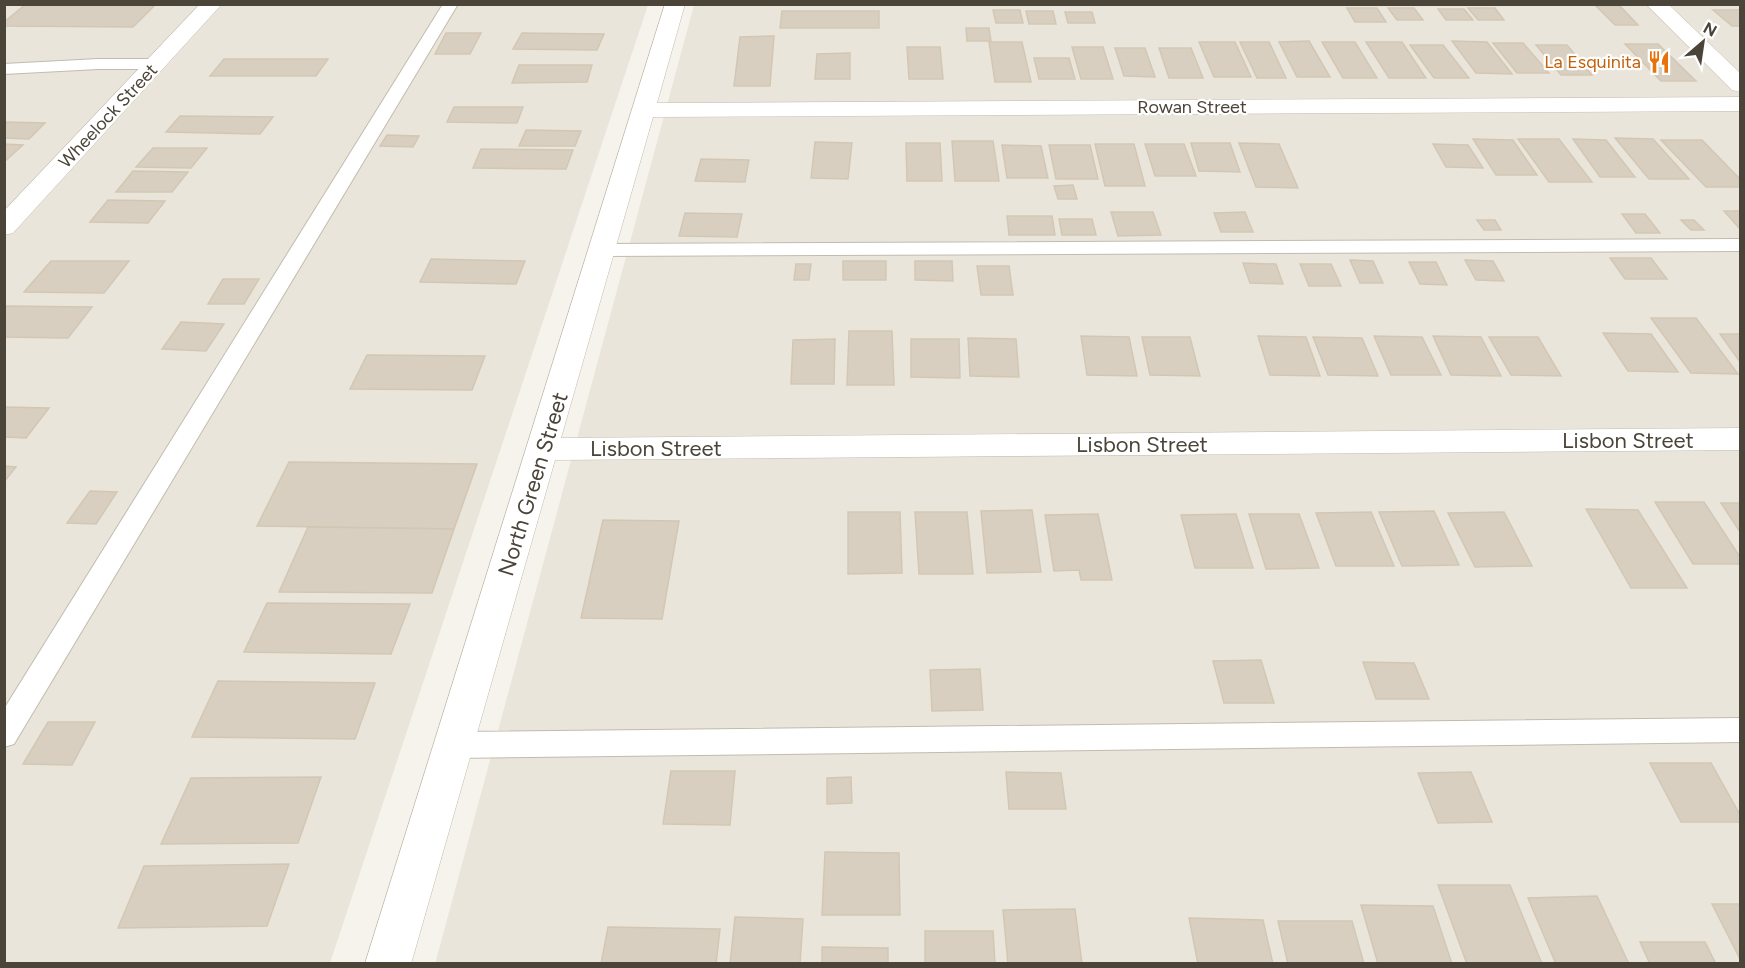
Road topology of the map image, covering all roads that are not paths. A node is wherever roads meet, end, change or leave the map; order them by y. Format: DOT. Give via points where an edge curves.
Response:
graph roads {
  1 [pos="212,4"];
  2 [pos="451,4"];
  3 [pos="675,4"];
  4 [pos="1656,4"];
  5 [pos="157,64"];
  6 [pos="4,69"];
  7 [pos="1740,85"];
  8 [pos="1740,104"];
  9 [pos="644,110"];
  10 [pos="4,227"];
  11 [pos="1740,245"];
  12 [pos="603,250"];
  13 [pos="1740,439"];
  14 [pos="544,449"];
  15 [pos="1740,730"];
  16 [pos="4,735"];
  17 [pos="454,745"];
  18 [pos="388,963"];
  1 -- 5 [label="street, Wheelock Street"];
  2 -- 16 [label="lane"];
  3 -- 9 [label="street, North Green Street"];
  4 -- 7 [label="street"];
  5 -- 6 [label="lane"];
  5 -- 10 [label="street, Wheelock Street"];
  8 -- 9 [label="street, Rowan Street"];
  9 -- 12 [label="street, North Green Street"];
  11 -- 12 [label="lane"];
  12 -- 14 [label="street, North Green Street"];
  13 -- 14 [label="street, Lisbon Street"];
  14 -- 17 [label="street, North Green Street"];
  15 -- 17 [label="lane"];
  17 -- 18 [label="street, North Green Street"];
}
